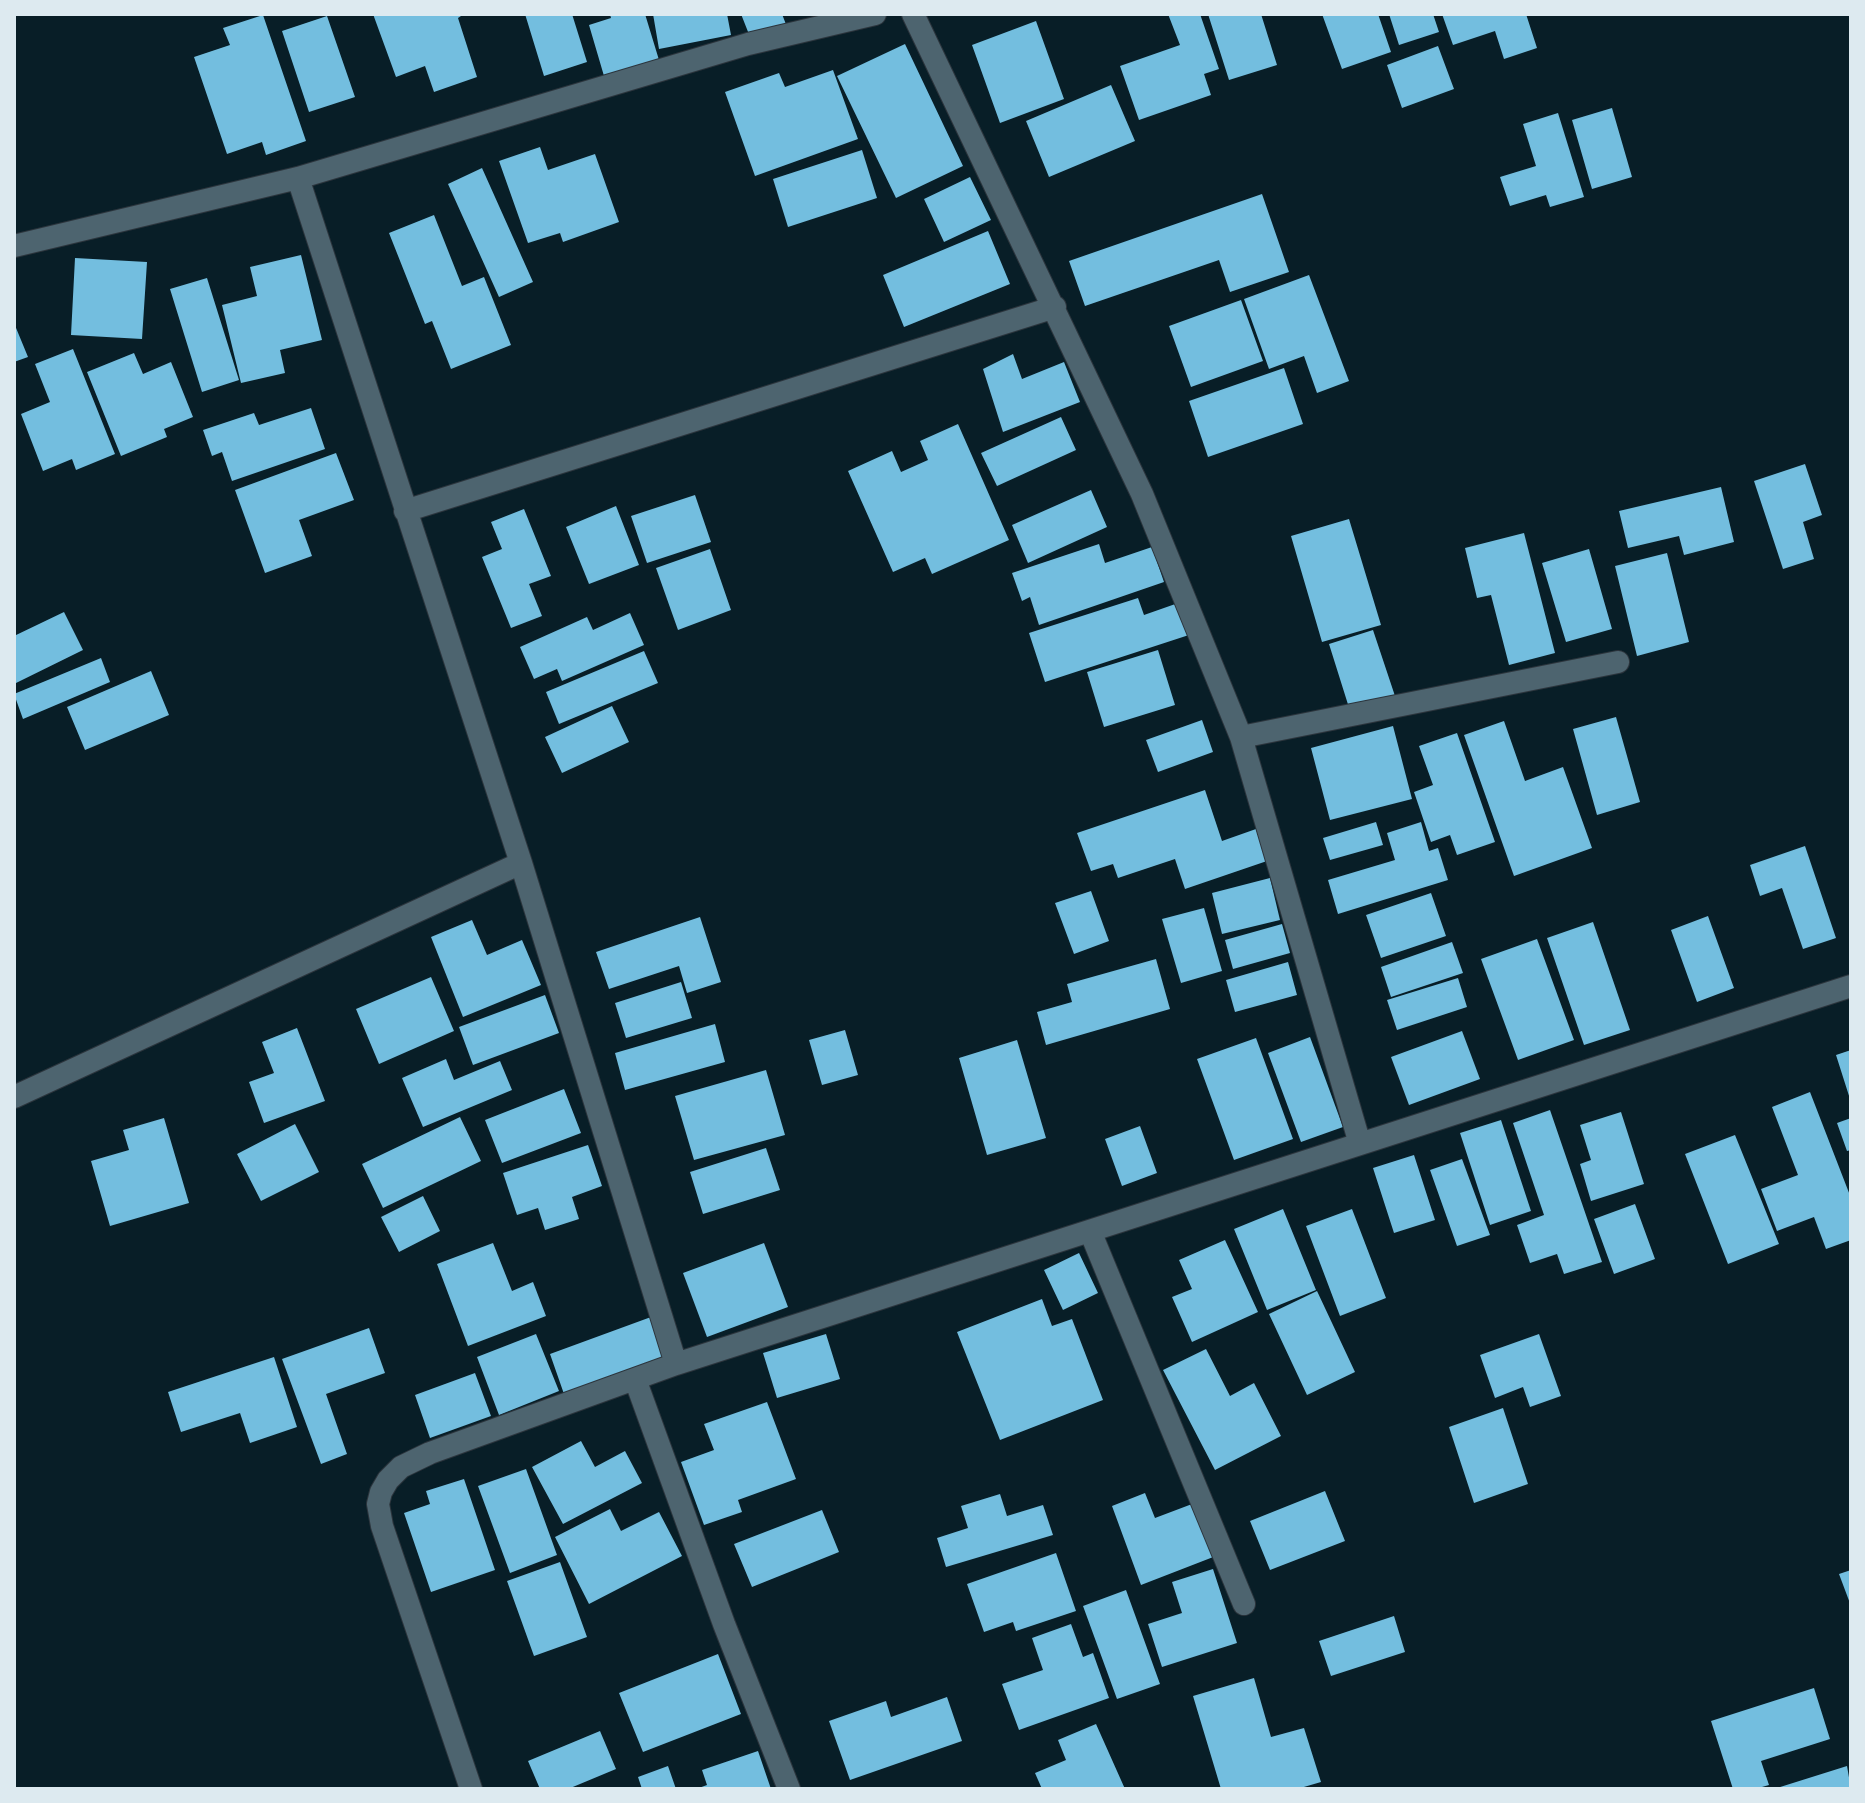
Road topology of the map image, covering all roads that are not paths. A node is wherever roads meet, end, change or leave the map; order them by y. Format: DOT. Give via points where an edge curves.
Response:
graph roads {
  1 [pos="875,14"];
  2 [pos="913,14"];
  3 [pos="298,178"];
  4 [pos="14,246"];
  5 [pos="1055,307"];
  6 [pos="405,511"];
  7 [pos="1618,662"];
  8 [pos="1241,737"];
  9 [pos="521,863"];
  10 [pos="1851,986"];
  11 [pos="14,1097"];
  12 [pos="1360,1144"];
  13 [pos="1090,1231"];
  14 [pos="676,1364"];
  15 [pos="635,1379"];
  16 [pos="1244,1604"];
  17 [pos="471,1789"];
  18 [pos="789,1789"];
  1 -- 3 [label="street" via="748,44"];
  2 -- 5 [label="street"];
  3 -- 4 [label="street"];
  3 -- 6 [label="street"];
  5 -- 6 [label="street"];
  5 -- 8 [label="street" via="1142,494"];
  6 -- 9 [label="street"];
  7 -- 8 [label="street"];
  8 -- 12 [label="street"];
  9 -- 11 [label="street"];
  9 -- 14 [label="street"];
  10 -- 12 [label="street"];
  12 -- 13 [label="street"];
  13 -- 14 [label="street"];
  13 -- 16 [label="street"];
  14 -- 15 [label="street"];
  15 -- 17 [label="street" via="430,1453 401,1467 381,1492 382,1526"];
  15 -- 18 [label="street"];
}
